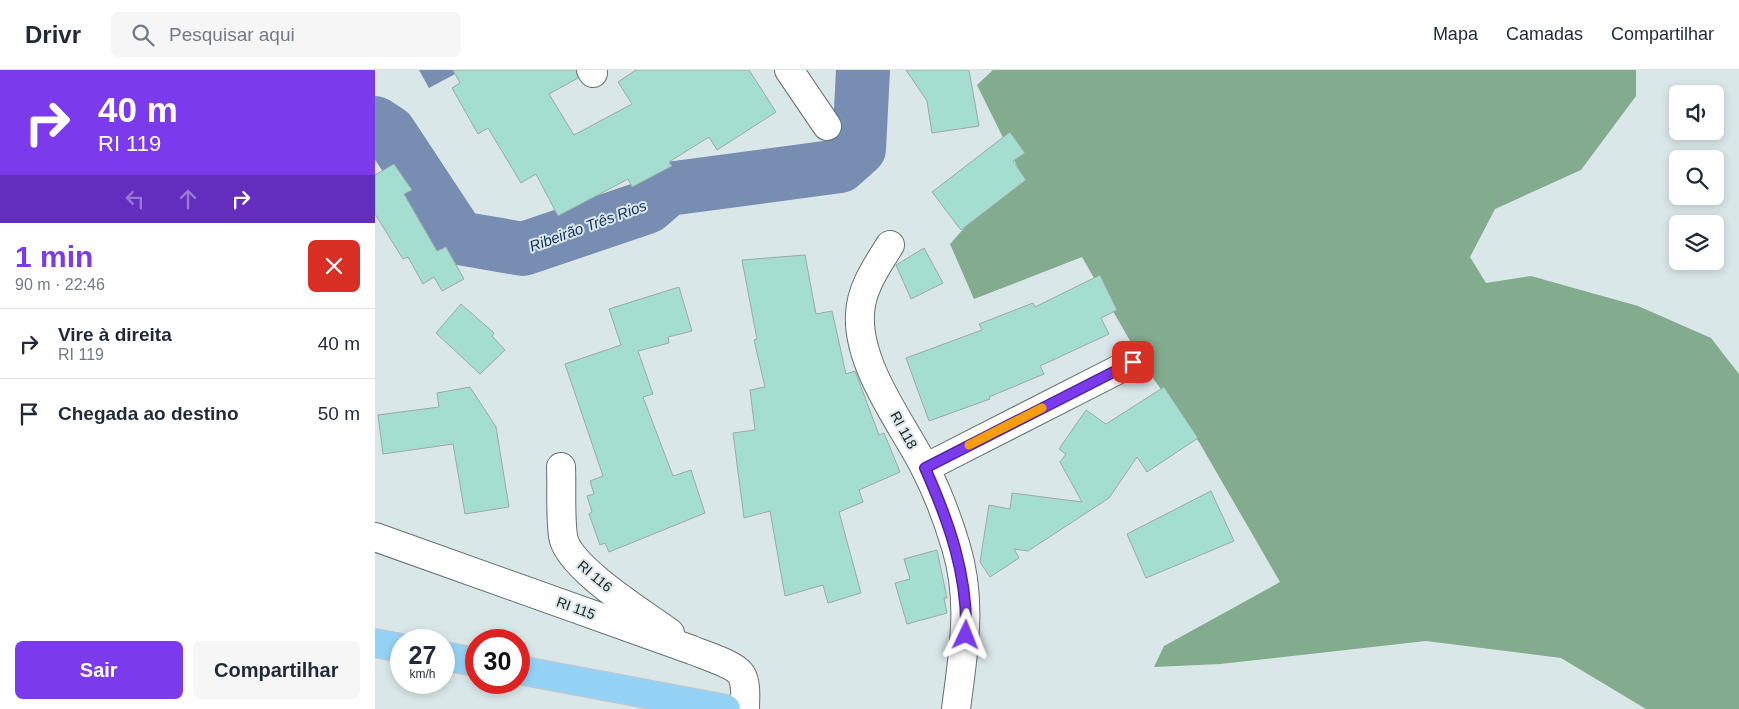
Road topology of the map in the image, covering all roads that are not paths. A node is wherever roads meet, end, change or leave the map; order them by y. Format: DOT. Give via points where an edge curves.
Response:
graph roads {
  1 [pos="789,70"];
  2 [pos="827,126"];
  3 [pos="890,245"];
  4 [pos="1133,362"];
  5 [pos="561,467"];
  6 [pos="925,468"];
  7 [pos="375,536"];
  8 [pos="375,643"];
  9 [pos="390,646"];
  10 [pos="692,650"];
  11 [pos="530,672"];
  12 [pos="726,709"];
  13 [pos="745,709"];
  14 [pos="956,709"];
  1 -- 2 [label="street"];
  3 -- 6 [label="street, RI 118" via="864,293 860,314 862,342 876,380"];
  4 -- 6 [label="street"];
  5 -- 10 [label="street, RI 116" via="563,538 573,558"];
  6 -- 14 [label="street, RI 118" via="956,548 964,582 966,635"];
  7 -- 10 [label="street, RI 115"];
  8 -- 9 [label="highway"];
  10 -- 13 [label="street, RI 115" via="741,674"];
  11 -- 12 [label="highway"];
}
